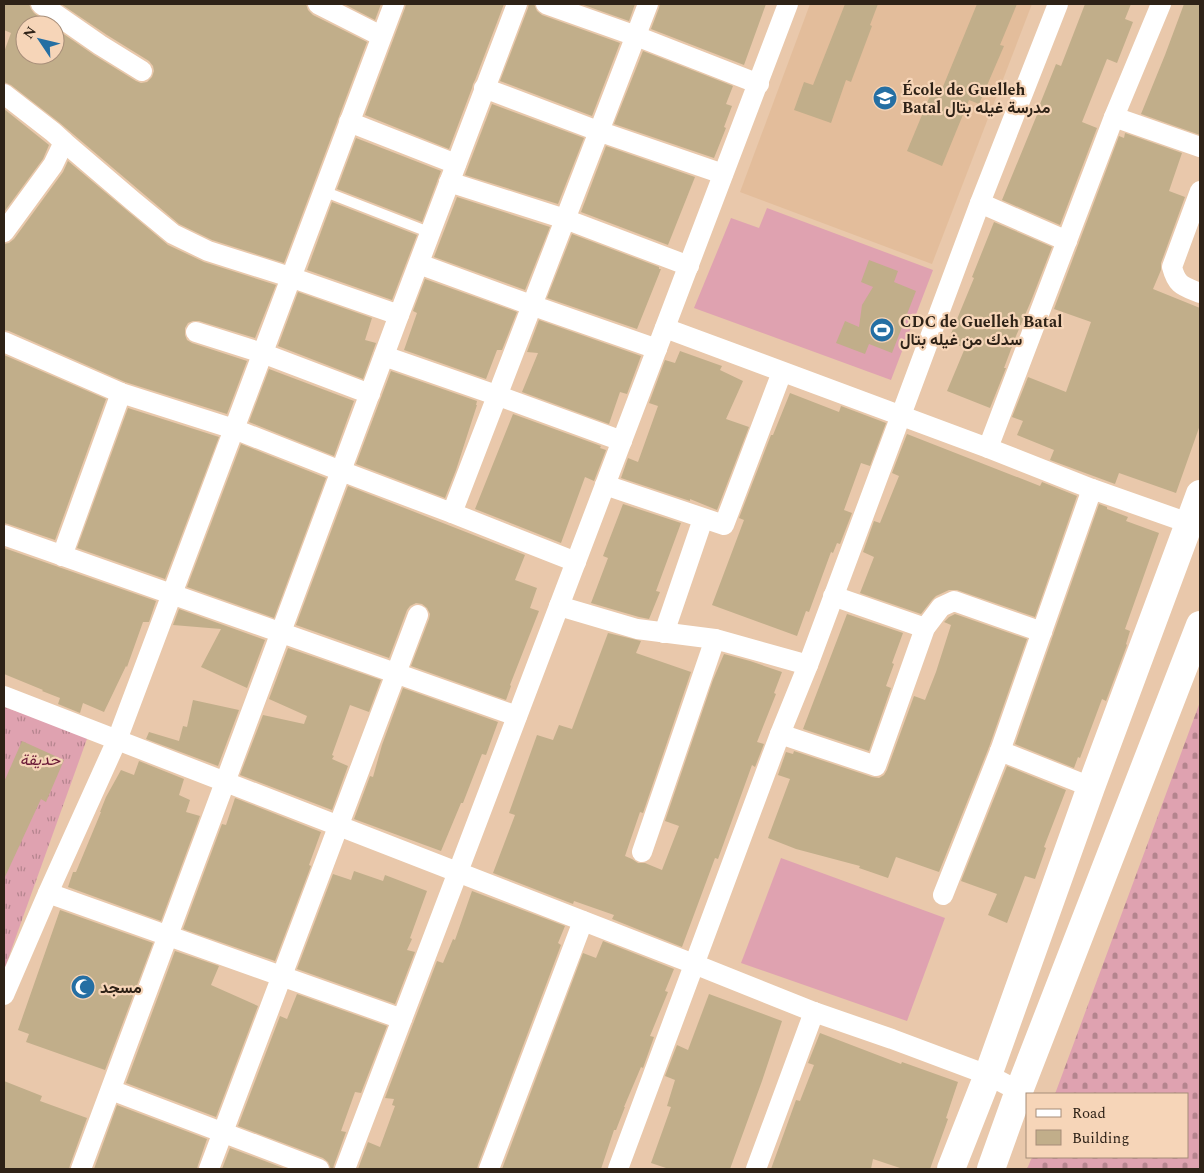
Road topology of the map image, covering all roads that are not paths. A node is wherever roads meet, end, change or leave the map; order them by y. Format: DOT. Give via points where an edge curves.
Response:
graph roads {
  1 [pos="41,4"];
  2 [pos="318,4"];
  3 [pos="394,4"];
  4 [pos="517,4"];
  5 [pos="546,4"];
  6 [pos="648,4"];
  7 [pos="788,4"];
  8 [pos="1058,4"];
  9 [pos="1161,4"];
  10 [pos="381,36"];
  11 [pos="636,36"];
  12 [pos="142,71"];
  13 [pos="759,84"];
  14 [pos="484,88"];
  15 [pos="4,94"];
  16 [pos="1114,117"];
  17 [pos="349,122"];
  18 [pos="598,131"];
  19 [pos="64,142"];
  20 [pos="1200,147"];
  21 [pos="453,173"];
  22 [pos="724,174"];
  23 [pos="323,191"];
  24 [pos="1200,192"];
  25 [pos="980,203"];
  26 [pos="564,219"];
  27 [pos="4,232"];
  28 [pos="430,233"];
  29 [pos="1067,241"];
  30 [pos="419,264"];
  31 [pos="689,266"];
  32 [pos="290,277"];
  33 [pos="1200,293"];
  34 [pos="531,306"];
  35 [pos="399,316"];
  36 [pos="665,328"];
  37 [pos="196,332"];
  38 [pos="4,342"];
  39 [pos="657,350"];
  40 [pos="262,353"];
  41 [pos="384,356"];
  42 [pos="782,372"];
  43 [pos="122,393"];
  44 [pos="370,394"];
  45 [pos="496,395"];
  46 [pos="900,416"];
  47 [pos="234,429"];
  48 [pos="622,441"];
  49 [pos="988,448"];
  50 [pos="341,471"];
  51 [pos="605,485"];
  52 [pos="1092,489"];
  53 [pos="1200,494"];
  54 [pos="452,512"];
  55 [pos="703,519"];
  56 [pos="1195,525"];
  57 [pos="4,535"];
  58 [pos="62,556"];
  59 [pos="576,562"];
  60 [pos="172,593"];
  61 [pos="833,596"];
  62 [pos="559,606"];
  63 [pos="418,615"];
  64 [pos="1200,625"];
  65 [pos="925,628"];
  66 [pos="1042,632"];
  67 [pos="281,633"];
  68 [pos="664,633"];
  69 [pos="715,639"];
  70 [pos="808,665"];
  71 [pos="396,674"];
  72 [pos="4,696"];
  73 [pos="517,716"];
  74 [pos="780,734"];
  75 [pos="117,740"];
  76 [pos="1000,751"];
  77 [pos="225,782"];
  78 [pos="1091,787"];
  79 [pos="338,826"];
  80 [pos="642,852"];
  81 [pos="458,872"];
  82 [pos="48,893"];
  83 [pos="943,895"];
  84 [pos="583,921"];
  85 [pos="168,936"];
  86 [pos="694,964"];
  87 [pos="282,977"];
  88 [pos="4,995"];
  89 [pos="814,1012"];
  90 [pos="402,1019"];
  91 [pos="988,1075"];
  92 [pos="110,1090"];
  93 [pos="1019,1091"];
  94 [pos="223,1133"];
  95 [pos="81,1169"];
  96 [pos="209,1169"];
  97 [pos="319,1169"];
  98 [pos="345,1169"];
  99 [pos="488,1169"];
  100 [pos="618,1169"];
  101 [pos="756,1169"];
  102 [pos="951,1169"];
  103 [pos="991,1169"];
  1 -- 12 [label="street"];
  2 -- 10 [label="street"];
  3 -- 10 [label="street"];
  4 -- 14 [label="street"];
  5 -- 11 [label="street"];
  6 -- 11 [label="street"];
  7 -- 13 [label="street"];
  8 -- 25 [label="street"];
  9 -- 16 [label="street"];
  10 -- 17 [label="street"];
  11 -- 13 [label="street"];
  11 -- 18 [label="street"];
  13 -- 22 [label="street"];
  14 -- 18 [label="street"];
  14 -- 21 [label="street"];
  15 -- 19 [label="street"];
  16 -- 20 [label="street"];
  16 -- 29 [label="street"];
  17 -- 21 [label="street"];
  17 -- 23 [label="street"];
  18 -- 22 [label="street"];
  18 -- 26 [label="street"];
  19 -- 27 [label="street" via="53,165"];
  19 -- 32 [label="street" via="173,234 208,251"];
  21 -- 26 [label="street"];
  21 -- 28 [label="street"];
  22 -- 31 [label="street"];
  23 -- 28 [label="lane"];
  23 -- 32 [label="street"];
  24 -- 33 [label="street" via="1172,268 1175,280"];
  25 -- 29 [label="street"];
  25 -- 46 [label="street"];
  26 -- 31 [label="street"];
  26 -- 34 [label="street"];
  28 -- 30 [label="street"];
  29 -- 49 [label="street"];
  30 -- 34 [label="street"];
  30 -- 35 [label="street"];
  31 -- 36 [label="street"];
  32 -- 35 [label="street"];
  32 -- 40 [label="street"];
  34 -- 39 [label="street"];
  34 -- 45 [label="street"];
  35 -- 41 [label="street"];
  36 -- 39 [label="street"];
  36 -- 42 [label="street"];
  37 -- 40 [label="street"];
  38 -- 43 [label="street"];
  39 -- 48 [label="street"];
  40 -- 44 [label="street"];
  40 -- 47 [label="street"];
  41 -- 44 [label="street"];
  41 -- 45 [label="street"];
  42 -- 46 [label="street"];
  42 -- 55 [label="street" via="724,526"];
  43 -- 47 [label="street"];
  43 -- 58 [label="street"];
  44 -- 50 [label="street"];
  45 -- 48 [label="street"];
  45 -- 54 [label="street"];
  46 -- 49 [label="street"];
  46 -- 61 [label="street"];
  47 -- 50 [label="street"];
  47 -- 60 [label="street"];
  48 -- 51 [label="street"];
  49 -- 52 [label="street"];
  50 -- 54 [label="street"];
  50 -- 67 [label="street"];
  51 -- 55 [label="street"];
  51 -- 59 [label="street"];
  52 -- 56 [label="street"];
  52 -- 66 [label="street"];
  53 -- 56 [label="main road"];
  54 -- 59 [label="street"];
  55 -- 68 [label="street"];
  56 -- 78 [label="main road"];
  57 -- 58 [label="street"];
  58 -- 60 [label="street"];
  59 -- 62 [label="street"];
  60 -- 67 [label="street"];
  60 -- 75 [label="street"];
  61 -- 65 [label="street"];
  61 -- 70 [label="street"];
  62 -- 68 [label="street" via="637,629"];
  62 -- 73 [label="street"];
  63 -- 71 [label="street"];
  64 -- 93 [label="main road"];
  65 -- 66 [label="street" via="941,607 954,601"];
  65 -- 74 [label="street" via="876,766"];
  66 -- 76 [label="street"];
  67 -- 71 [label="street"];
  67 -- 77 [label="street"];
  68 -- 69 [label="street"];
  69 -- 70 [label="street"];
  69 -- 80 [label="street"];
  70 -- 74 [label="street"];
  71 -- 73 [label="street"];
  71 -- 79 [label="street"];
  72 -- 75 [label="street"];
  73 -- 81 [label="street"];
  74 -- 86 [label="street"];
  75 -- 77 [label="street"];
  75 -- 82 [label="street"];
  76 -- 78 [label="street"];
  76 -- 83 [label="street"];
  77 -- 79 [label="street"];
  77 -- 85 [label="street"];
  78 -- 91 [label="main road"];
  79 -- 81 [label="street"];
  79 -- 87 [label="street"];
  81 -- 84 [label="street"];
  81 -- 90 [label="street"];
  82 -- 85 [label="street"];
  82 -- 88 [label="street"];
  84 -- 86 [label="street"];
  84 -- 99 [label="street"];
  85 -- 87 [label="street"];
  85 -- 92 [label="street"];
  86 -- 89 [label="street"];
  86 -- 100 [label="street"];
  87 -- 90 [label="street"];
  87 -- 94 [label="street"];
  89 -- 91 [label="street"];
  89 -- 101 [label="street"];
  90 -- 98 [label="street"];
  91 -- 93 [label="street"];
  91 -- 102 [label="main road"];
  92 -- 94 [label="street"];
  92 -- 95 [label="street"];
  93 -- 103 [label="main road"];
  94 -- 96 [label="street"];
  94 -- 97 [label="street"];
}
